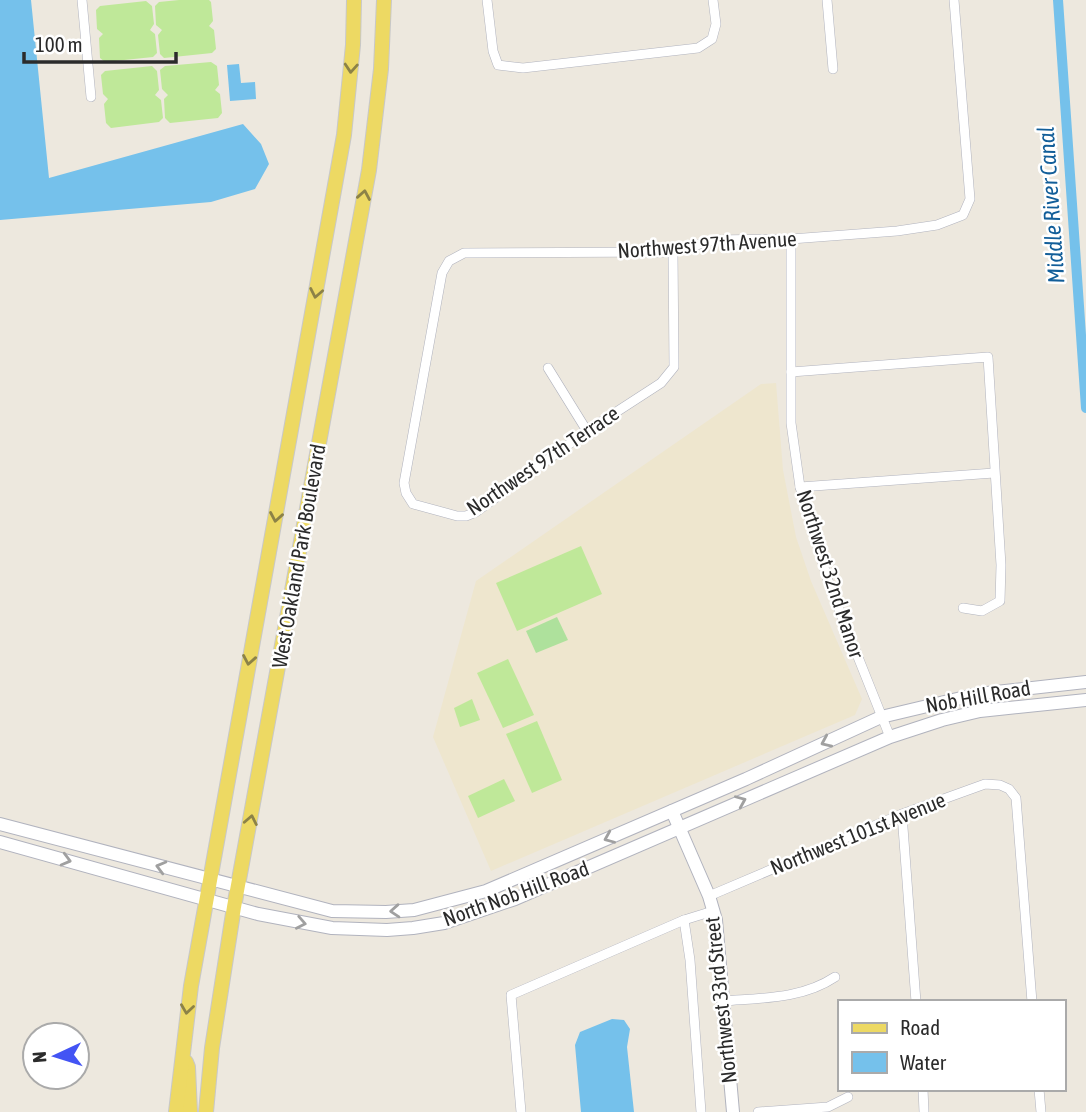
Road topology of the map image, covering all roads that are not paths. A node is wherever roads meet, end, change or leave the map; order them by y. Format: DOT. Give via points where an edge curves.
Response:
graph roads {
  1 [pos="82,0"];
  2 [pos="354,0"];
  3 [pos="384,0"];
  4 [pos="487,0"];
  5 [pos="713,0"];
  6 [pos="827,0"];
  7 [pos="954,0"];
  8 [pos="832,69"];
  9 [pos="91,97"];
  10 [pos="791,239"];
  11 [pos="673,252"];
  12 [pos="548,368"];
  13 [pos="791,372"];
  14 [pos="586,431"];
  15 [pos="994,473"];
  16 [pos="800,487"];
  17 [pos="406,493"];
  18 [pos="963,608"];
  19 [pos="1081,682"];
  20 [pos="1083,700"];
  21 [pos="881,717"];
  22 [pos="890,737"];
  23 [pos="671,811"];
  24 [pos="902,814"];
  25 [pos="0,824"];
  26 [pos="679,829"];
  27 [pos="0,842"];
  28 [pos="209,880"];
  29 [pos="238,887"];
  30 [pos="709,897"];
  31 [pos="206,898"];
  32 [pos="234,907"];
  33 [pos="713,911"];
  34 [pos="684,920"];
  35 [pos="835,977"];
  36 [pos="916,1000"];
  37 [pos="1032,1000"];
  38 [pos="723,1001"];
  39 [pos="181,1055"];
  40 [pos="923,1091"];
  41 [pos="1039,1091"];
  42 [pos="848,1097"];
  43 [pos="176,1112"];
  44 [pos="190,1112"];
  45 [pos="206,1112"];
  46 [pos="521,1112"];
  47 [pos="701,1112"];
  48 [pos="733,1112"];
  49 [pos="758,1112"];
  50 [pos="924,1112"];
  51 [pos="1041,1112"];
  1 -- 9 [label="street"];
  2 -- 28 [label="main road, West Oakland Park Boulevard, one-way" via="344,135"];
  29 -- 3 [label="main road, West Oakland Park Boulevard, one-way" via="369,170"];
  4 -- 5 [label="street" via="498,65 523,68 698,48 712,39 716,24"];
  6 -- 8 [label="street"];
  7 -- 10 [label="street, Northwest 97th Avenue" via="970,199 963,215 937,225 897,231"];
  10 -- 11 [label="street, Northwest 97th Avenue" via="714,240"];
  10 -- 13 [label="street, Northwest 32nd Manor"];
  11 -- 14 [label="street, Northwest 97th Terrace" via="674,367 661,383"];
  11 -- 17 [label="street, Northwest 97th Avenue" via="464,253 449,261 404,483"];
  12 -- 14 [label="street"];
  13 -- 15 [label="street" via="988,357"];
  13 -- 16 [label="street, Northwest 32nd Manor" via="790,423"];
  14 -- 17 [label="street, Northwest 97th Terrace" via="466,516 414,504"];
  15 -- 16 [label="street"];
  15 -- 18 [label="street" via="1000,601 982,611"];
  16 -- 21 [label="street, Northwest 32nd Manor" via="830,587"];
  19 -- 21 [label="main road, Nob Hill Road" via="978,694"];
  20 -- 22 [label="main road, Nob Hill Road" via="980,711"];
  21 -- 22 [label="street, Northwest 32nd Manor"];
  21 -- 23 [label="main road, North Nob Hill Road, one-way"];
  26 -- 22 [label="main road, North Nob Hill Road, one-way"];
  23 -- 26 [label="main road, Northwest 33rd Street"];
  23 -- 29 [label="main road, North Nob Hill Road, one-way" via="486,891 414,910 332,911"];
  24 -- 30 [label="street, Northwest 101st Avenue"];
  24 -- 36 [label="street"];
  24 -- 37 [label="street, Northwest 101st Avenue" via="985,784 1009,789 1016,798"];
  28 -- 25 [label="main road, North Nob Hill Road, one-way"];
  26 -- 30 [label="main road, Northwest 33rd Street"];
  32 -- 26 [label="main road, North Nob Hill Road, one-way" via="332,928 387,930 444,923 516,899"];
  27 -- 31 [label="main road, North Nob Hill Road, one-way"];
  28 -- 29 [label="main road, North Nob Hill Road"];
  28 -- 31 [label="main road, West Oakland Park Boulevard"];
  29 -- 32 [label="main road, West Oakland Park Boulevard"];
  30 -- 33 [label="main road, Northwest 33rd Street"];
  31 -- 32 [label="main road, North Nob Hill Road"];
  31 -- 39 [label="main road, West Oakland Park Boulevard, one-way"];
  32 -- 45 [label="main road, West Oakland Park Boulevard"];
  33 -- 34 [label="street"];
  33 -- 38 [label="main road, Northwest 33rd Street"];
  34 -- 46 [label="street" via="511,995"];
  34 -- 47 [label="street, Northwest 33rd Street"];
  35 -- 38 [label="street" via="799,994"];
  38 -- 48 [label="main road, Northwest 33rd Street"];
  39 -- 43 [label="main road, West Oakland Park Boulevard"];
  39 -- 44 [label="main road" via="188,1067"];
  40 -- 50 [label="street"];
  41 -- 51 [label="street"];
  42 -- 49 [label="street" via="828,1107"];
}
